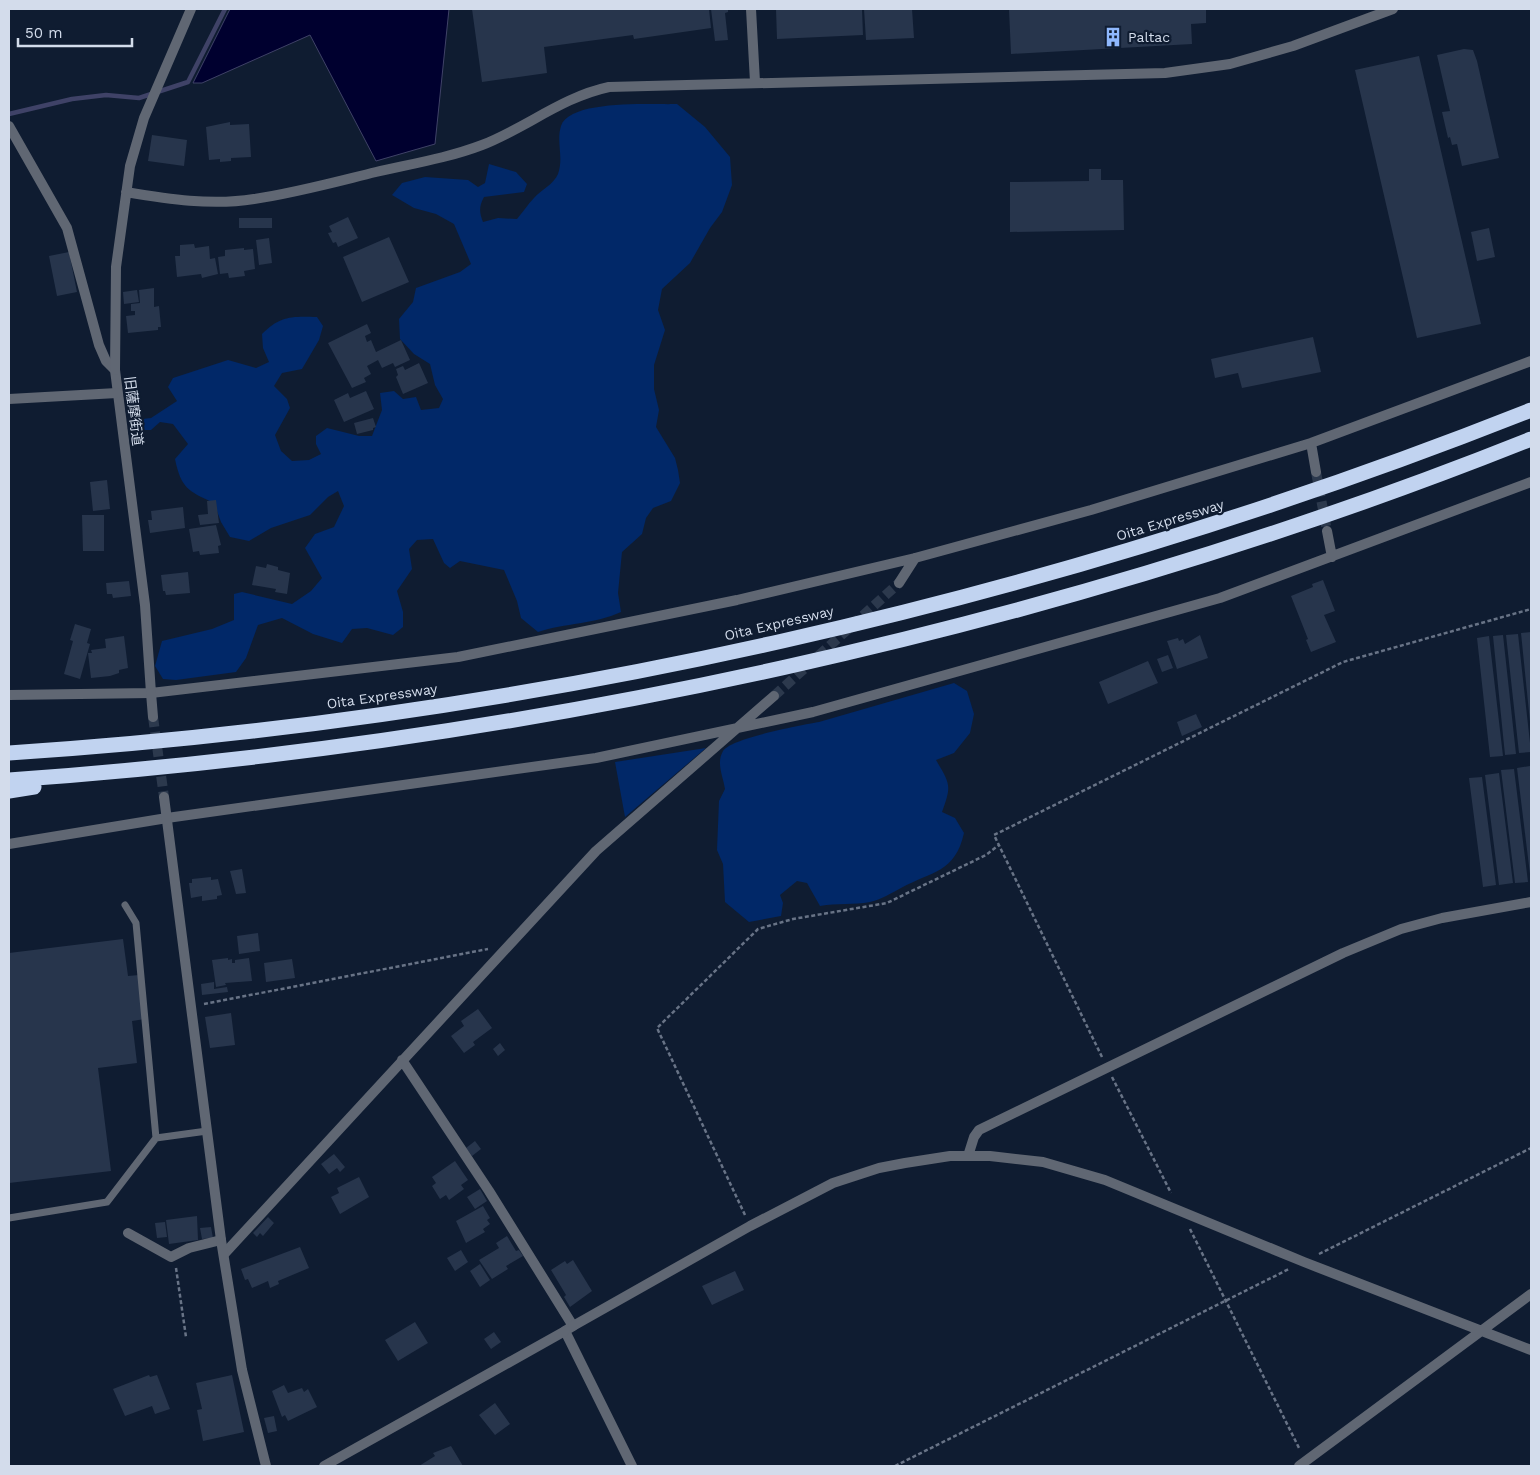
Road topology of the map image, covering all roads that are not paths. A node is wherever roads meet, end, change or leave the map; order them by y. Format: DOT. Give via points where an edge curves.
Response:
graph roads {
  1 [pos="191,9"];
  2 [pos="751,9"];
  3 [pos="1393,9"];
  4 [pos="755,82"];
  5 [pos="9,126"];
  6 [pos="126,192"];
  7 [pos="1531,361"];
  8 [pos="115,370"];
  9 [pos="117,393"];
  10 [pos="9,400"];
  11 [pos="1531,410"];
  12 [pos="1531,439"];
  13 [pos="1311,443"];
  14 [pos="1316,472"];
  15 [pos="1531,482"];
  16 [pos="1327,531"];
  17 [pos="1332,557"];
  18 [pos="915,558"];
  19 [pos="899,583"];
  20 [pos="151,692"];
  21 [pos="9,696"];
  22 [pos="774,696"];
  23 [pos="153,717"];
  24 [pos="743,725"];
  25 [pos="9,753"];
  26 [pos="147,769"];
  27 [pos="9,780"];
  28 [pos="9,791"];
  29 [pos="164,797"];
  30 [pos="167,818"];
  31 [pos="9,844"];
  32 [pos="1531,902"];
  33 [pos="125,905"];
  34 [pos="402,1060"];
  35 [pos="207,1130"];
  36 [pos="156,1138"];
  37 [pos="968,1156"];
  38 [pos="9,1218"];
  39 [pos="128,1233"];
  40 [pos="221,1240"];
  41 [pos="225,1253"];
  42 [pos="1531,1294"];
  43 [pos="569,1329"];
  44 [pos="1482,1330"];
  45 [pos="1531,1350"];
  46 [pos="1302,1463"];
  47 [pos="266,1466"];
  48 [pos="324,1466"];
  49 [pos="632,1466"];
  1 -- 6 [label="street" via="144,118"];
  2 -- 4 [label="street"];
  3 -- 4 [label="street" via="1293,46 1230,64 1165,73"];
  4 -- 6 [label="street" via="609,87 588,91 482,145 439,158 253,200 186,201"];
  5 -- 8 [label="street, 旧薩摩街道" via="67,228 99,345 106,361"];
  6 -- 8 [label="street" via="116,267"];
  7 -- 13 [label="street"];
  8 -- 9 [label="street, 旧薩摩街道"];
  9 -- 10 [label="street"];
  9 -- 20 [label="street, 旧薩摩街道" via="145,605"];
  11 -- 25 [label="highway, Oita Expressway" via="1443,445 1213,525 900,612 709,656 520,692 333,720 93,747"];
  12 -- 26 [label="highway" via="1452,470 1220,549 1087,589 896,640 706,684 524,718 337,746"];
  13 -- 14 [label="street"];
  13 -- 18 [label="street" via="1091,510"];
  15 -- 17 [label="street"];
  16 -- 17 [label="street"];
  17 -- 24 [label="street" via="1220,598 1080,639 813,712"];
  18 -- 19 [label="street"];
  18 -- 20 [label="street" via="737,600 458,657"];
  20 -- 21 [label="street"];
  20 -- 23 [label="street, 旧薩摩街道"];
  22 -- 24 [label="street"];
  24 -- 30 [label="street" via="596,758"];
  24 -- 34 [label="street" via="596,851"];
  26 -- 27 [label="highway"];
  26 -- 28 [label="highway"];
  29 -- 30 [label="street"];
  30 -- 31 [label="street"];
  30 -- 35 [label="street"];
  32 -- 37 [label="street" via="1401,929 1343,953 980,1130 974,1137"];
  33 -- 36 [label="lane" via="136,923"];
  34 -- 41 [label="street"];
  34 -- 43 [label="street" via="489,1191"];
  35 -- 36 [label="lane"];
  35 -- 40 [label="street"];
  36 -- 38 [label="lane" via="107,1202"];
  37 -- 43 [label="street" via="879,1168 833,1184 750,1226"];
  37 -- 44 [label="street" via="1043,1162 1105,1180 1304,1262"];
  39 -- 40 [label="street" via="171,1258 189,1248"];
  40 -- 41 [label="street"];
  41 -- 47 [label="street" via="242,1370"];
  42 -- 44 [label="street"];
  43 -- 48 [label="street"];
  43 -- 49 [label="street"];
  44 -- 45 [label="street"];
  44 -- 46 [label="street"];
}
